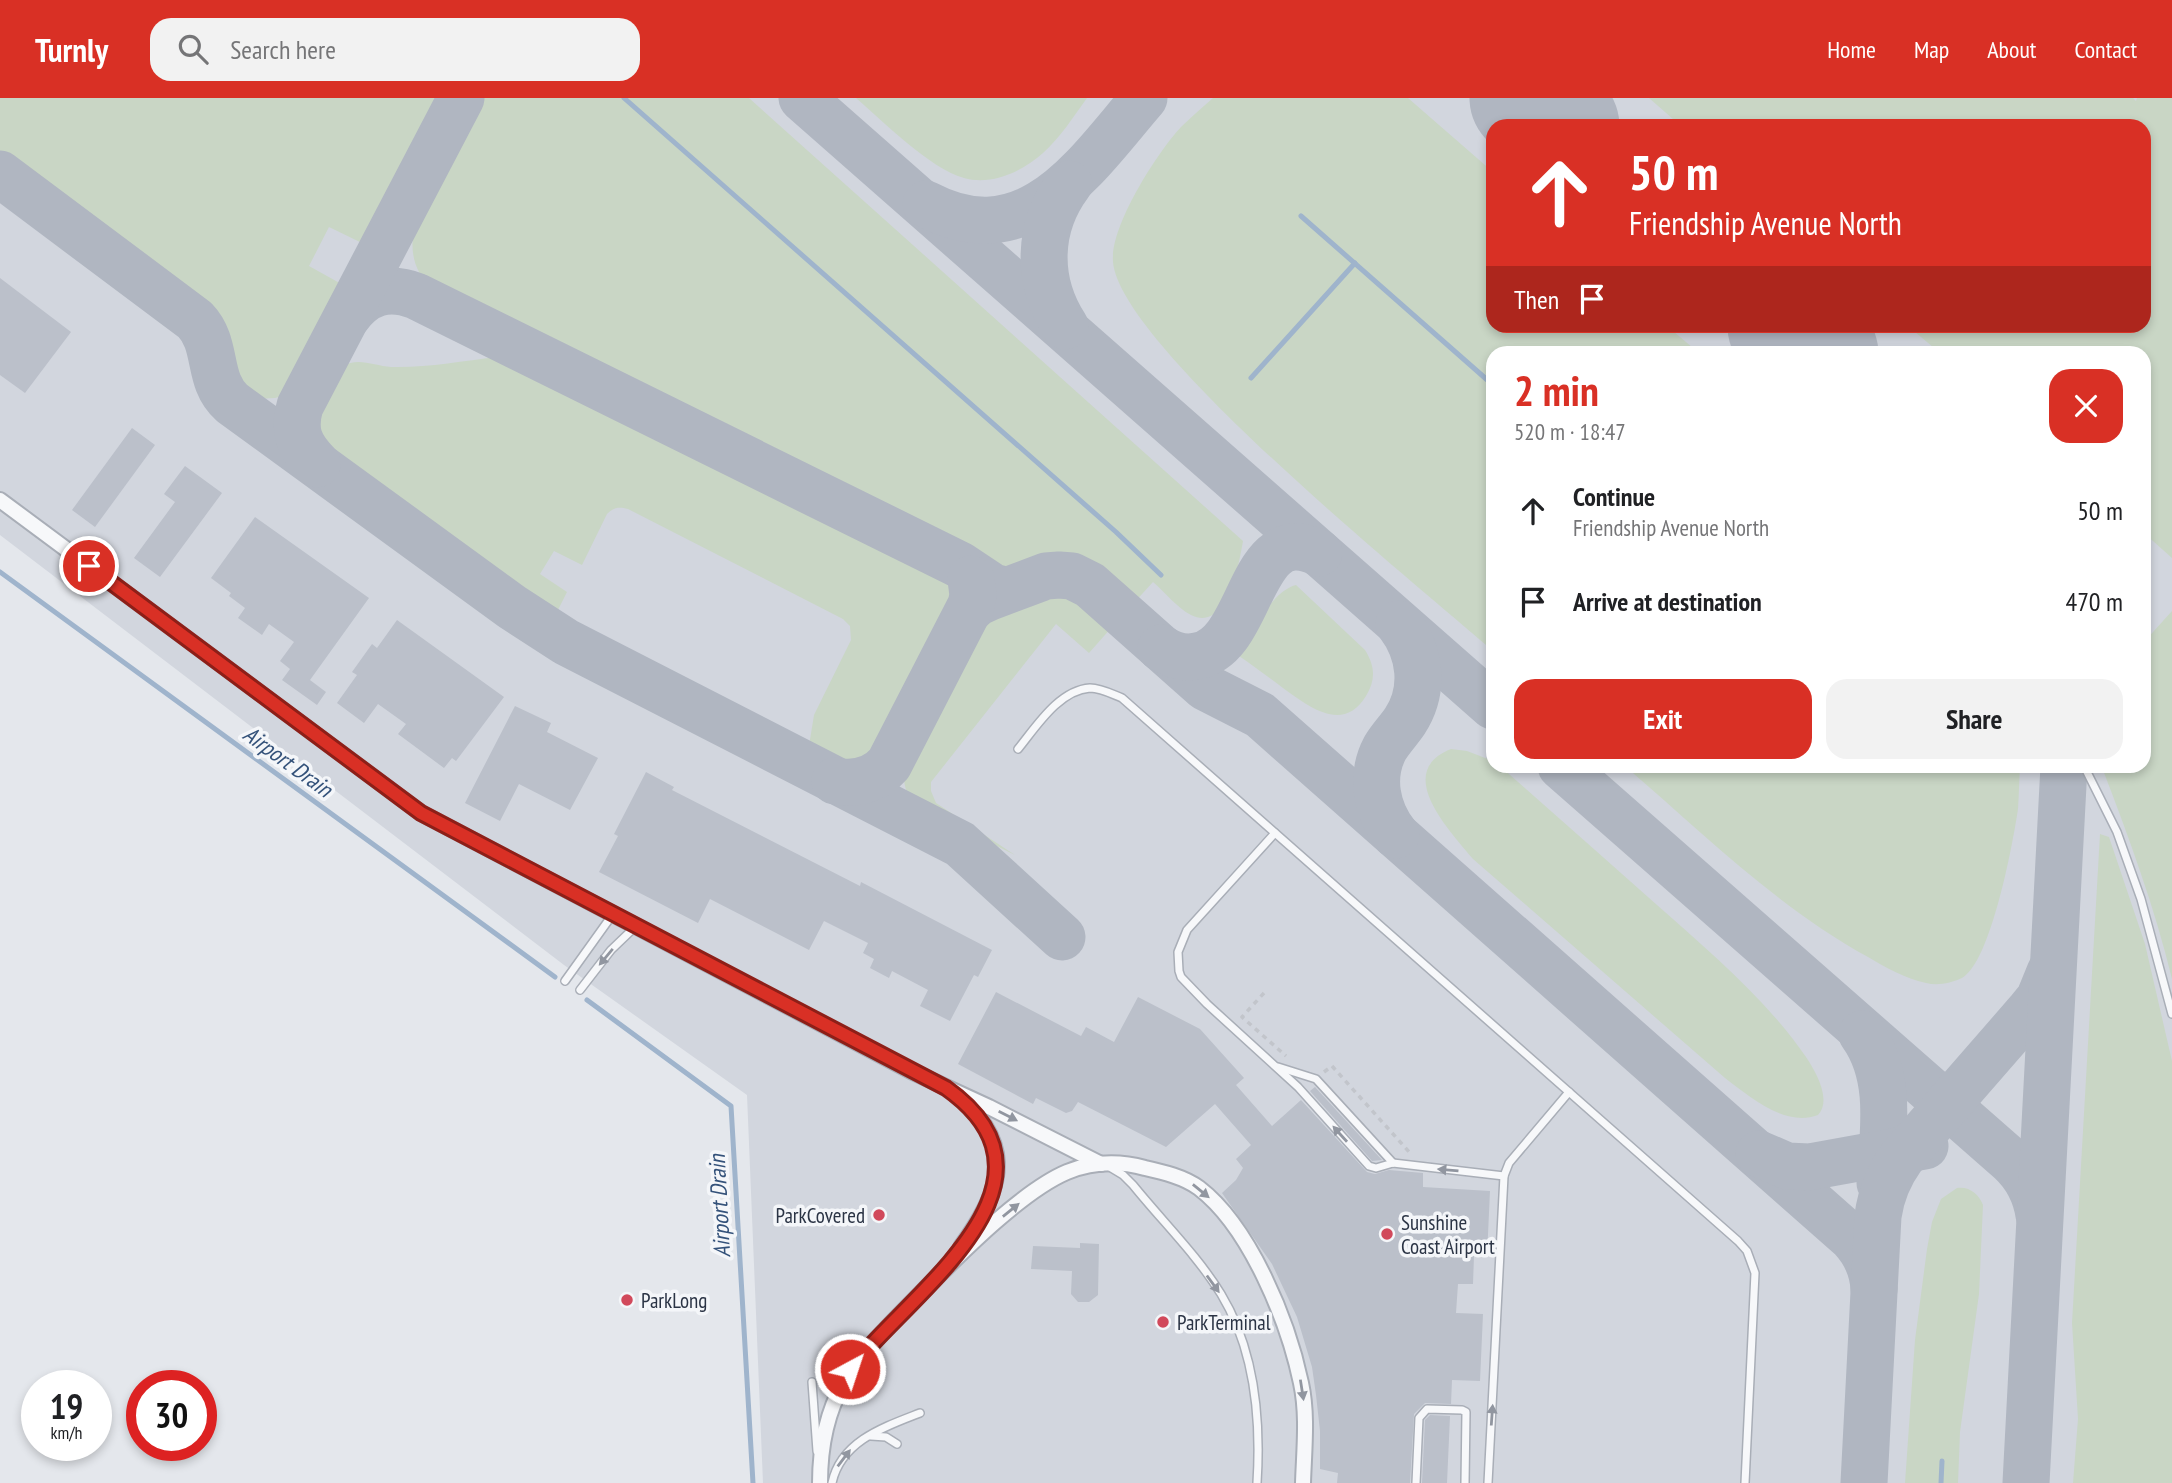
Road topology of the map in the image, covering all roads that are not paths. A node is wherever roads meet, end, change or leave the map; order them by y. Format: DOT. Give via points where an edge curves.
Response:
graph roads {
  1 [pos="0,500"];
  2 [pos="1018,749"];
  3 [pos="2088,773"];
  4 [pos="1275,833"];
  5 [pos="613,914"];
  6 [pos="635,926"];
  7 [pos="565,981"];
  8 [pos="580,990"];
  9 [pos="2172,1014"];
  10 [pos="1274,1066"];
  11 [pos="946,1088"];
  12 [pos="1569,1092"];
  13 [pos="1393,1163"];
  14 [pos="1101,1164"];
  15 [pos="1504,1176"];
  16 [pos="942,1272"];
  17 [pos="812,1382"];
  18 [pos="920,1413"];
  19 [pos="864,1438"];
  20 [pos="897,1444"];
  21 [pos="824,1482"];
  22 [pos="1257,1483"];
  23 [pos="1303,1483"];
  24 [pos="1416,1483"];
  25 [pos="1465,1483"];
  26 [pos="1488,1483"];
  27 [pos="1745,1483"];
  1 -- 5 [label="street" via="421,813"];
  2 -- 4 [label="lane" via="1049,711 1072,693 1103,690 1122,698"];
  3 -- 9 [label="lane" via="2117,832 2141,899"];
  4 -- 10 [label="lane" via="1187,930 1178,952 1181,977"];
  4 -- 12 [label="lane"];
  5 -- 6 [label="street"];
  5 -- 7 [label="lane"];
  6 -- 8 [label="lane, one-way"];
  6 -- 11 [label="street"];
  10 -- 13 [label="lane" via="1316,1079"];
  13 -- 10 [label="lane, one-way" via="1369,1166"];
  11 -- 14 [label="street, one-way"];
  11 -- 16 [label="street" via="984,1124 997,1154 997,1167 982,1217"];
  12 -- 15 [label="lane"];
  12 -- 27 [label="lane" via="1738,1241 1751,1258 1755,1273"];
  15 -- 13 [label="lane, one-way"];
  16 -- 14 [label="street, one-way" via="1035,1191 1068,1171"];
  14 -- 22 [label="lane, one-way" via="1133,1185 1226,1303 1250,1369 1256,1401"];
  14 -- 23 [label="street, one-way" via="1138,1166 1191,1183 1220,1210 1249,1250 1280,1310 1301,1383"];
  26 -- 15 [label="lane, one-way"];
  16 -- 21 [label="street" via="850,1369 821,1444"];
  17 -- 21 [label="lane"];
  18 -- 19 [label="lane"];
  19 -- 20 [label="lane" via="886,1437"];
  21 -- 19 [label="lane, one-way"];
  24 -- 25 [label="lane" via="1419,1418 1427,1409 1466,1412"];
}
